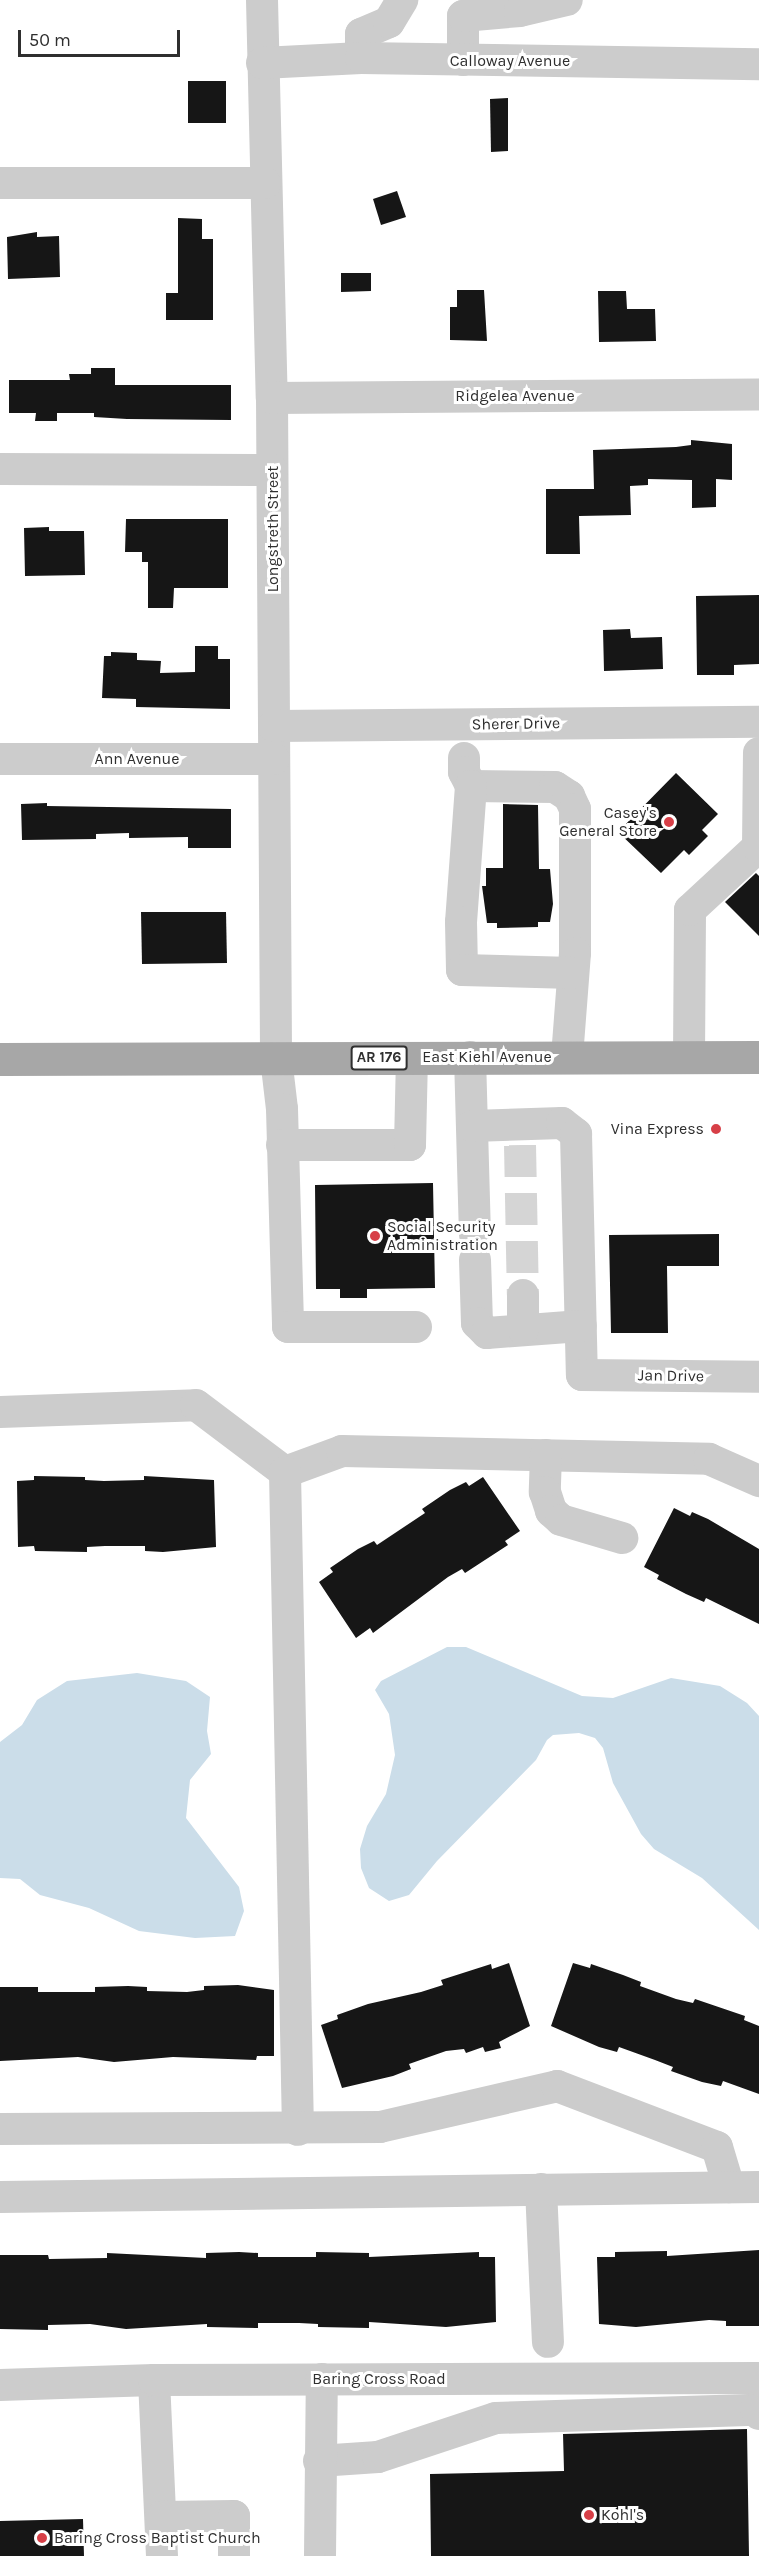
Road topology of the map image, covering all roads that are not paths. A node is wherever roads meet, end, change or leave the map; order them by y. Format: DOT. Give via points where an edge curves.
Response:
graph roads {
  1 [pos="262,0"];
  2 [pos="402,0"];
  3 [pos="567,0"];
  4 [pos="361,58"];
  5 [pos="463,60"];
  6 [pos="262,63"];
  7 [pos="759,64"];
  8 [pos="0,183"];
  9 [pos="265,183"];
  10 [pos="759,394"];
  11 [pos="272,398"];
  12 [pos="0,470"];
  13 [pos="272,470"];
  14 [pos="759,722"];
  15 [pos="465,725"];
  16 [pos="274,726"];
  17 [pos="759,735"];
  18 [pos="759,753"];
  19 [pos="0,759"];
  20 [pos="274,759"];
  21 [pos="468,772"];
  22 [pos="758,847"];
  23 [pos="573,973"];
  24 [pos="470,1057"];
  25 [pos="567,1057"];
  26 [pos="689,1057"];
  27 [pos="759,1057"];
  28 [pos="276,1058"];
  29 [pos="412,1058"];
  30 [pos="0,1059"];
  31 [pos="472,1126"];
  32 [pos="282,1145"];
  33 [pos="523,1295"];
  34 [pos="581,1326"];
  35 [pos="416,1327"];
  36 [pos="523,1329"];
  37 [pos="759,1377"];
  38 [pos="0,1412"];
  39 [pos="546,1455"];
  40 [pos="285,1472"];
  41 [pos="759,1481"];
  42 [pos="621,1538"];
  43 [pos="0,2129"];
  44 [pos="298,2130"];
  45 [pos="744,2187"];
  46 [pos="541,2188"];
  47 [pos="0,2197"];
  48 [pos="548,2342"];
  49 [pos="759,2378"];
  50 [pos="322,2379"];
  51 [pos="493,2379"];
  52 [pos="154,2380"];
  53 [pos="0,2385"];
  54 [pos="759,2414"];
  55 [pos="496,2418"];
  56 [pos="320,2461"];
  57 [pos="161,2517"];
  58 [pos="162,2556"];
  59 [pos="234,2556"];
  60 [pos="320,2556"];
  1 -- 6 [label="street, Longstreth Street"];
  2 -- 4 [label="street" via="388,22 361,34"];
  3 -- 5 [label="street" via="520,11 463,16"];
  4 -- 5 [label="street, Calloway Avenue"];
  4 -- 6 [label="street, Calloway Avenue"];
  5 -- 7 [label="street, Calloway Avenue"];
  6 -- 9 [label="street, Longstreth Street"];
  8 -- 9 [label="street"];
  9 -- 11 [label="street, Longstreth Street"];
  10 -- 11 [label="street, Ridgelea Avenue"];
  11 -- 13 [label="street, Longstreth Street"];
  12 -- 13 [label="street"];
  13 -- 16 [label="street, Longstreth Street"];
  14 -- 15 [label="street, Sherer Drive"];
  14 -- 17 [label="street"];
  15 -- 16 [label="street, Sherer Drive"];
  15 -- 21 [label="street" via="457,748"];
  16 -- 20 [label="street, Longstreth Street"];
  18 -- 22 [label="street"];
  19 -- 20 [label="street, Ann Avenue"];
  20 -- 28 [label="street, Longstreth Street"];
  21 -- 23 [label="street" via="555,787 569,796 575,809 576,849"];
  21 -- 23 [label="street" via="462,970"];
  22 -- 26 [label="street" via="690,910"];
  23 -- 25 [label="street"];
  24 -- 25 [label="main road, East Kiehl Avenue / AR 176"];
  24 -- 29 [label="main road, East Kiehl Avenue / AR 176"];
  24 -- 31 [label="street"];
  25 -- 26 [label="main road, East Kiehl Avenue / AR 176"];
  26 -- 27 [label="main road, East Kiehl Avenue / AR 176"];
  28 -- 29 [label="main road, East Kiehl Avenue / AR 176"];
  28 -- 30 [label="main road, East Kiehl Avenue / AR 176"];
  28 -- 32 [label="street, Longstreth Street"];
  29 -- 32 [label="street" via="410,1145"];
  31 -- 34 [label="street" via="519,1135 562,1123 576,1134"];
  31 -- 36 [label="street" via="477,1323 487,1333"];
  32 -- 35 [label="street, Longstreth Street" via="288,1327"];
  33 -- 36 [label="street"];
  34 -- 36 [label="street"];
  34 -- 37 [label="street, Jan Drive" via="582,1375"];
  38 -- 40 [label="street" via="196,1405"];
  39 -- 40 [label="street" via="342,1451"];
  39 -- 41 [label="street" via="709,1459"];
  39 -- 42 [label="street" via="545,1492 551,1511 561,1520"];
  40 -- 44 [label="street"];
  43 -- 44 [label="street"];
  44 -- 45 [label="street" via="380,2127 557,2086 717,2147"];
  45 -- 46 [label="street"];
  46 -- 47 [label="street"];
  46 -- 48 [label="street"];
  49 -- 51 [label="street, Baring Cross Road"];
  50 -- 51 [label="street, Baring Cross Road"];
  50 -- 52 [label="street, Baring Cross Road"];
  50 -- 56 [label="street"];
  51 -- 55 [label="street"];
  52 -- 53 [label="street, Baring Cross Road"];
  52 -- 57 [label="street"];
  54 -- 55 [label="street" via="756,2410"];
  55 -- 56 [label="street" via="378,2457"];
  56 -- 60 [label="street"];
  57 -- 58 [label="street"];
  57 -- 59 [label="street" via="234,2516"];
}
